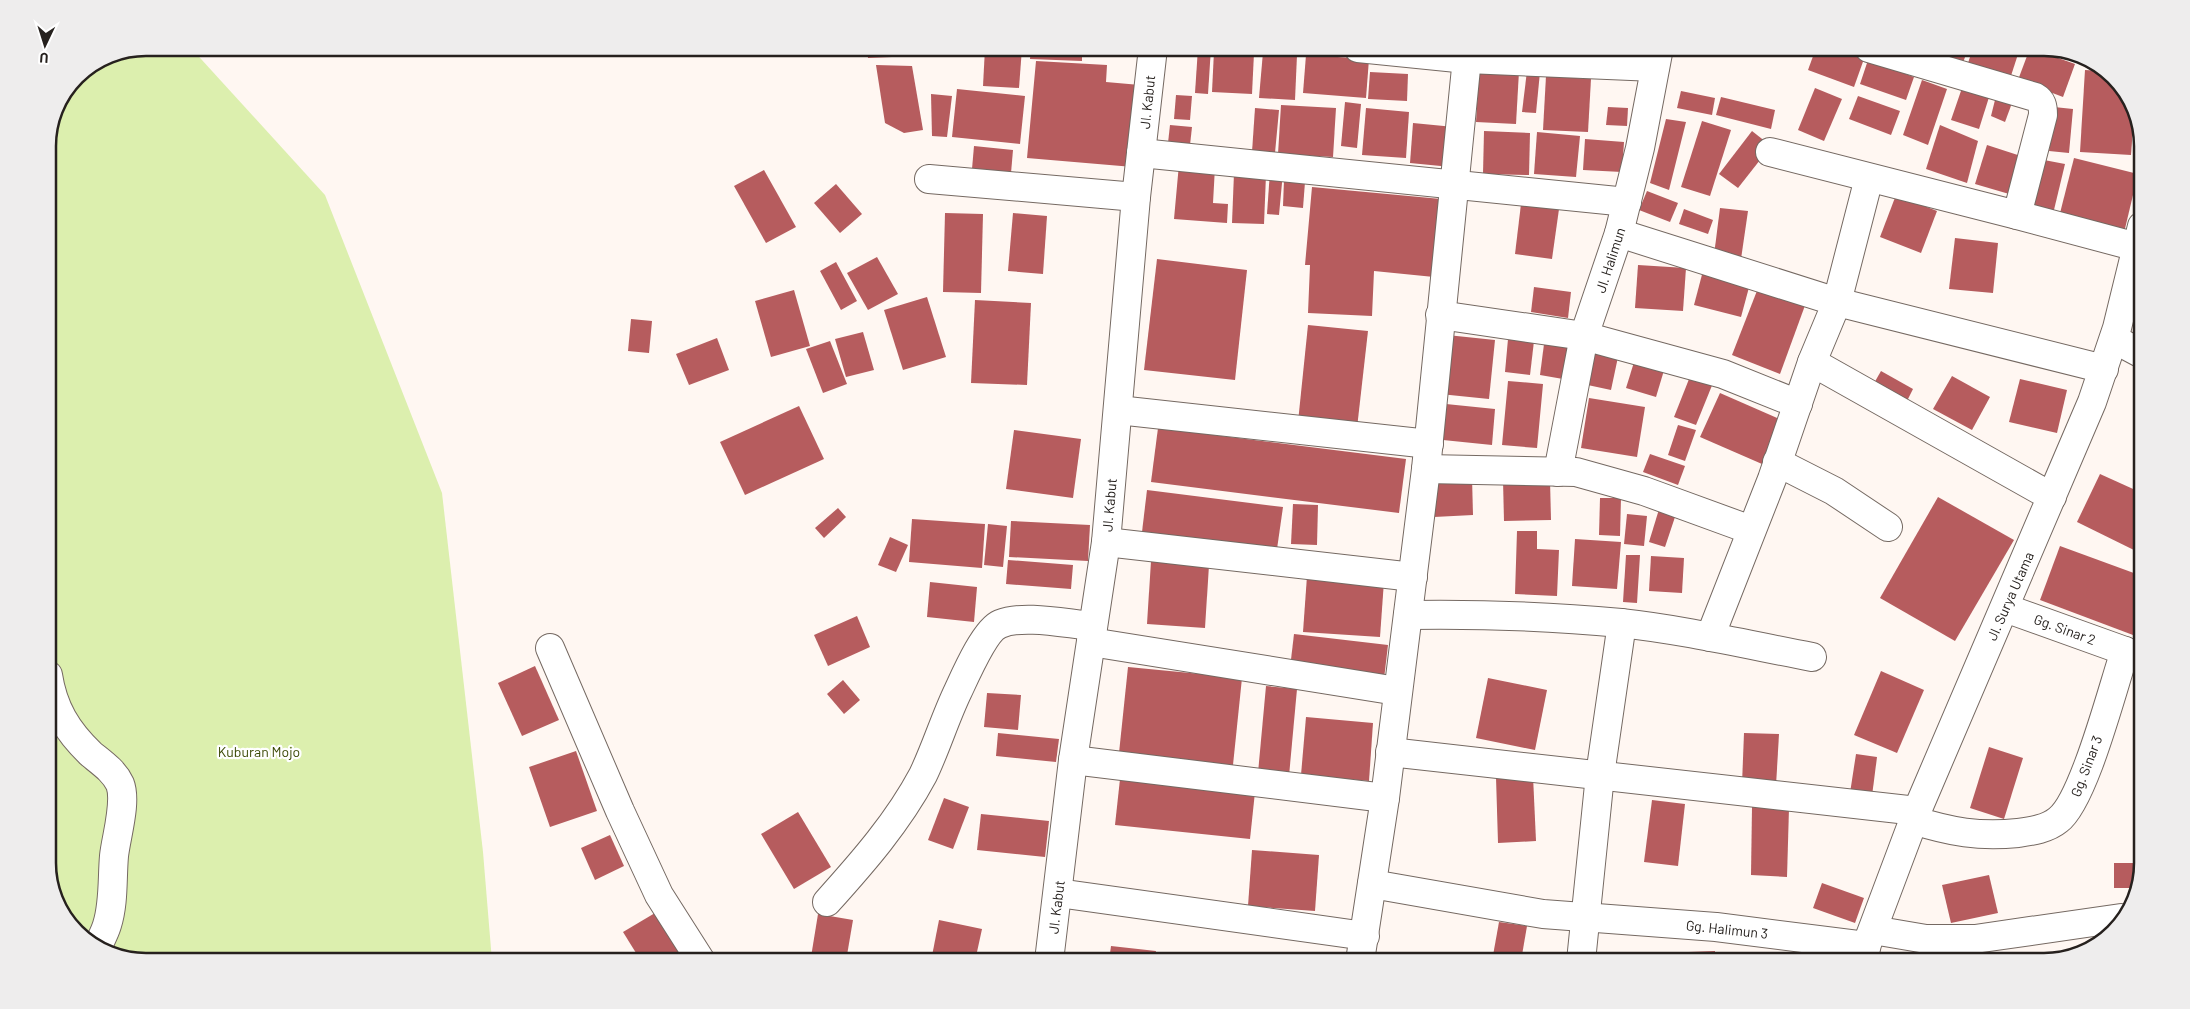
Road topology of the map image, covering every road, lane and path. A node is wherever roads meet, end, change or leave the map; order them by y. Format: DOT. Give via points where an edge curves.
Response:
graph roads {
  1 [pos="1152,56"];
  2 [pos="1467,56"];
  3 [pos="1610,56"];
  4 [pos="1897,56"];
  5 [pos="1657,57"];
  6 [pos="1770,152"];
  7 [pos="1141,153"];
  8 [pos="1869,178"];
  9 [pos="929,179"];
  10 [pos="1136,197"];
  11 [pos="1627,202"];
  12 [pos="2017,215"];
  13 [pos="1619,233"];
  14 [pos="2134,235"];
  15 [pos="2134,260"];
  16 [pos="1837,302"];
  17 [pos="1440,315"];
  18 [pos="1584,336"];
  19 [pos="2114,340"];
  20 [pos="2134,350"];
  21 [pos="1812,362"];
  22 [pos="2104,369"];
  23 [pos="1798,404"];
  24 [pos="1118,410"];
  25 [pos="1427,457"];
  26 [pos="1778,462"];
  27 [pos="1558,472"];
  28 [pos="2052,497"];
  29 [pos="1888,527"];
  30 [pos="1751,530"];
  31 [pos="1106,542"];
  32 [pos="1413,577"];
  33 [pos="2005,608"];
  34 [pos="1408,615"];
  35 [pos="1622,623"];
  36 [pos="1092,634"];
  37 [pos="1710,637"];
  38 [pos="2134,643"];
  39 [pos="550,648"];
  40 [pos="1812,657"];
  41 [pos="1397,691"];
  42 [pos="56,707"];
  43 [pos="1390,752"];
  44 [pos="1073,760"];
  45 [pos="1600,775"];
  46 [pos="1384,798"];
  47 [pos="1915,816"];
  48 [pos="1372,884"];
  49 [pos="1058,893"];
  50 [pos="828,902"];
  51 [pos="1587,918"];
  52 [pos="2114,919"];
  53 [pos="100,941"];
  54 [pos="1867,946"];
  55 [pos="1362,949"];
  56 [pos="696,953"];
  57 [pos="1050,953"];
  58 [pos="1583,953"];
  1 -- 7 [label="street, Jl. Kabut"];
  2 -- 17 [label="street"];
  3 -- 5 [label="street"];
  4 -- 12 [label="street" via="2040,100 2043,115"];
  5 -- 11 [label="street, Jl. Halimun"];
  6 -- 8 [label="street"];
  7 -- 10 [label="street, Jl. Kabut"];
  7 -- 11 [label="street"];
  8 -- 12 [label="street"];
  8 -- 16 [label="street"];
  9 -- 10 [label="street"];
  10 -- 24 [label="street, Jl. Kabut"];
  11 -- 13 [label="street, Jl. Halimun"];
  12 -- 14 [label="street"];
  13 -- 16 [label="street"];
  13 -- 18 [label="street, Jl. Halimun"];
  15 -- 19 [label="street, Jl. Surya Utama"];
  16 -- 21 [label="street"];
  16 -- 22 [label="street"];
  17 -- 18 [label="street"];
  17 -- 25 [label="street"];
  18 -- 23 [label="street" via="1723,374"];
  18 -- 27 [label="street, Jl. Halimun"];
  19 -- 20 [label="street"];
  19 -- 22 [label="street, Jl. Surya Utama"];
  21 -- 23 [label="street"];
  21 -- 28 [label="street"];
  22 -- 28 [label="street, Jl. Surya Utama"];
  23 -- 26 [label="street"];
  24 -- 25 [label="street"];
  24 -- 31 [label="street, Jl. Kabut"];
  25 -- 27 [label="street"];
  25 -- 32 [label="street"];
  26 -- 29 [label="street" via="1834,491"];
  26 -- 30 [label="street"];
  27 -- 30 [label="street" via="1576,472 1610,481"];
  28 -- 33 [label="street, Jl. Surya Utama"];
  30 -- 37 [label="street"];
  31 -- 32 [label="street"];
  31 -- 36 [label="street, Jl. Kabut"];
  32 -- 34 [label="street"];
  33 -- 38 [label="street, Gg. Sinar 2"];
  33 -- 47 [label="street, Jl. Surya Utama"];
  34 -- 35 [label="street" via="1488,614"];
  34 -- 41 [label="street"];
  35 -- 37 [label="street"];
  35 -- 45 [label="street"];
  36 -- 41 [label="street"];
  36 -- 44 [label="street, Jl. Kabut"];
  36 -- 50 [label="street" via="1017,619 998,625 981,646 968,671 913,792 868,857"];
  37 -- 40 [label="street"];
  38 -- 47 [label="street, Gg. Sinar 3" via="2084,775 2072,802 2059,820 2031,832 1986,836 1945,830"];
  39 -- 56 [label="street" via="659,895"];
  41 -- 43 [label="street"];
  42 -- 53 [label="street" via="76,738 120,784 122,796 113,894"];
  43 -- 45 [label="street, Gg. Sinar 3"];
  43 -- 46 [label="street"];
  44 -- 46 [label="street"];
  44 -- 49 [label="street, Jl. Kabut"];
  45 -- 47 [label="street, Gg. Sinar 3"];
  45 -- 51 [label="street"];
  46 -- 48 [label="street"];
  47 -- 54 [label="street, Jl. Surya Utama"];
  48 -- 51 [label="street, Gg. Halimun 3" via="1512,910"];
  48 -- 55 [label="street"];
  49 -- 55 [label="street"];
  49 -- 57 [label="street, Jl. Kabut"];
  51 -- 54 [label="street, Gg. Halimun 3" via="1716,927"];
  51 -- 58 [label="street"];
  52 -- 54 [label="street, Gg. Halimun 3" via="1975,938 1926,939"];
}
